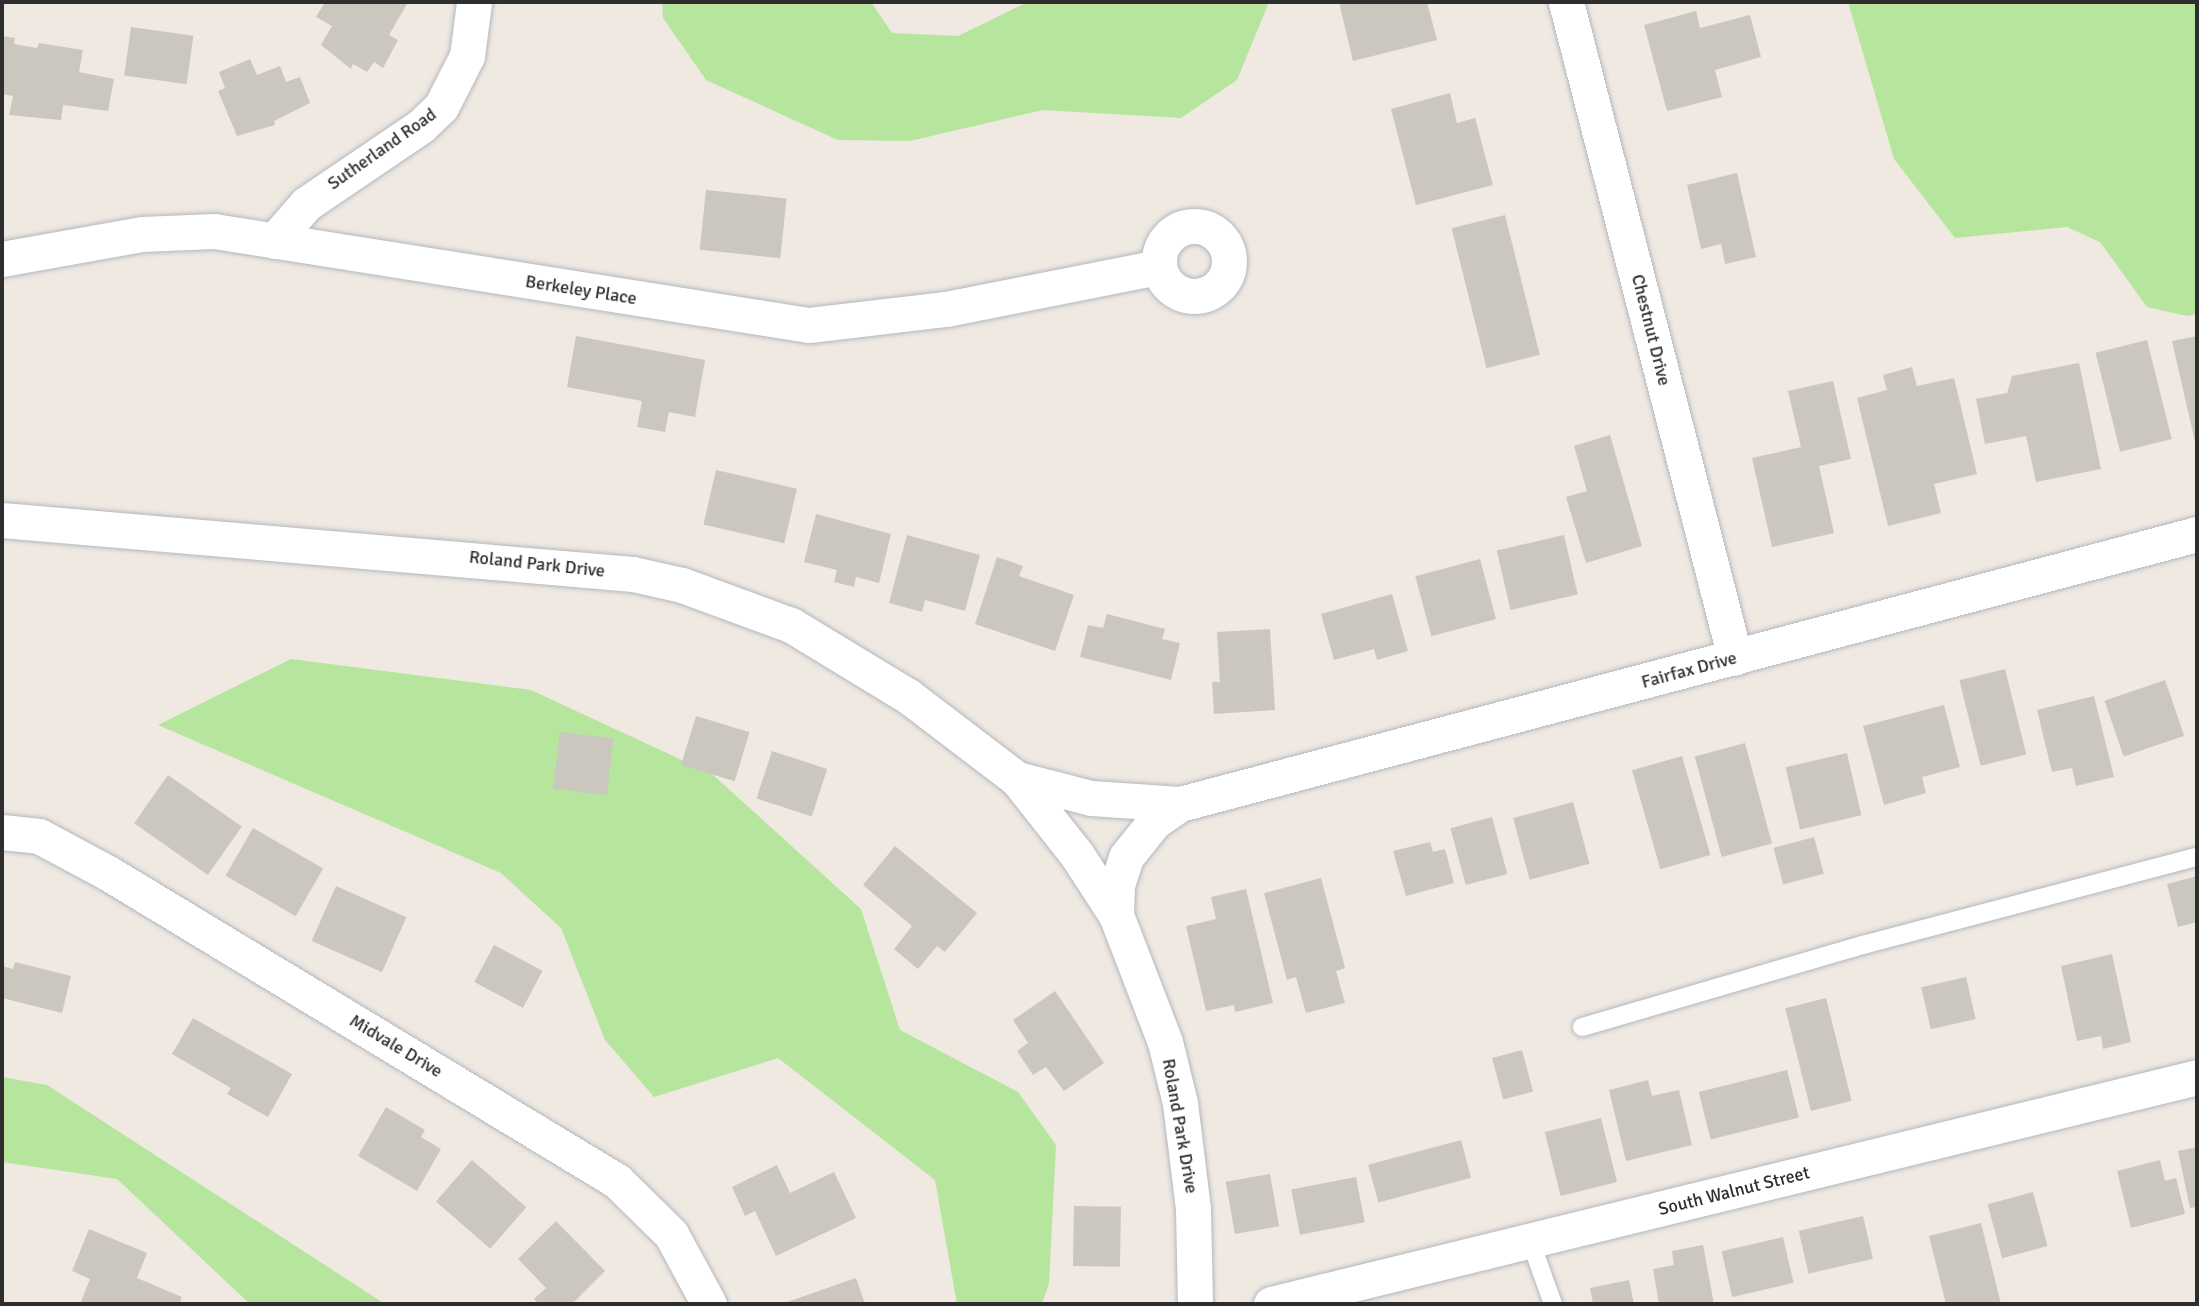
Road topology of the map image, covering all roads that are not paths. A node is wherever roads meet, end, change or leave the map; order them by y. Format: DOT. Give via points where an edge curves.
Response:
graph roads {
  1 [pos="474,2"];
  2 [pos="1566,2"];
  3 [pos="274,241"];
  4 [pos="2,259"];
  5 [pos="1159,267"];
  6 [pos="2,520"];
  7 [pos="2197,534"];
  8 [pos="1735,658"];
  9 [pos="1017,779"];
  10 [pos="1180,804"];
  11 [pos="2,812"];
  12 [pos="2,832"];
  13 [pos="39,836"];
  14 [pos="2197,857"];
  15 [pos="1116,915"];
  16 [pos="1582,1027"];
  17 [pos="2197,1077"];
  18 [pos="1530,1240"];
  19 [pos="709,1304"];
  20 [pos="1195,1304"];
  21 [pos="1271,1304"];
  22 [pos="1553,1304"];
  1 -- 3 [label="street, Sutherland Road" via="467,56 441,107 421,126 306,204"];
  2 -- 8 [label="street, Chestnut Drive"];
  3 -- 4 [label="street, Berkeley Place" via="184,230"];
  3 -- 5 [label="street, Berkeley Place" via="809,325 845,325 946,309"];
  6 -- 9 [label="street, Roland Park Drive" via="483,558 633,574 682,585 790,625 853,660"];
  7 -- 8 [label="street, Fairfax Drive"];
  8 -- 10 [label="street, Fairfax Drive"];
  9 -- 10 [label="street, Roland Park Drive" via="1091,798"];
  9 -- 15 [label="street, Roland Park Drive" via="1077,855"];
  10 -- 15 [label="street, Roland Park Drive" via="1154,822 1126,857 1117,885"];
  11 -- 13 [label="street, Midvale Drive"];
  12 -- 13 [label="street, Midvale Drive"];
  13 -- 19 [label="street, Midvale Drive" via="257,961 617,1181 671,1234"];
  14 -- 16 [label="lane" via="1863,945"];
  15 -- 20 [label="street, Roland Park Drive" via="1165,1042 1180,1103 1193,1209"];
  17 -- 18 [label="street, South Walnut Street"];
  18 -- 21 [label="street, South Walnut Street"];
  18 -- 22 [label="lane"];
}
